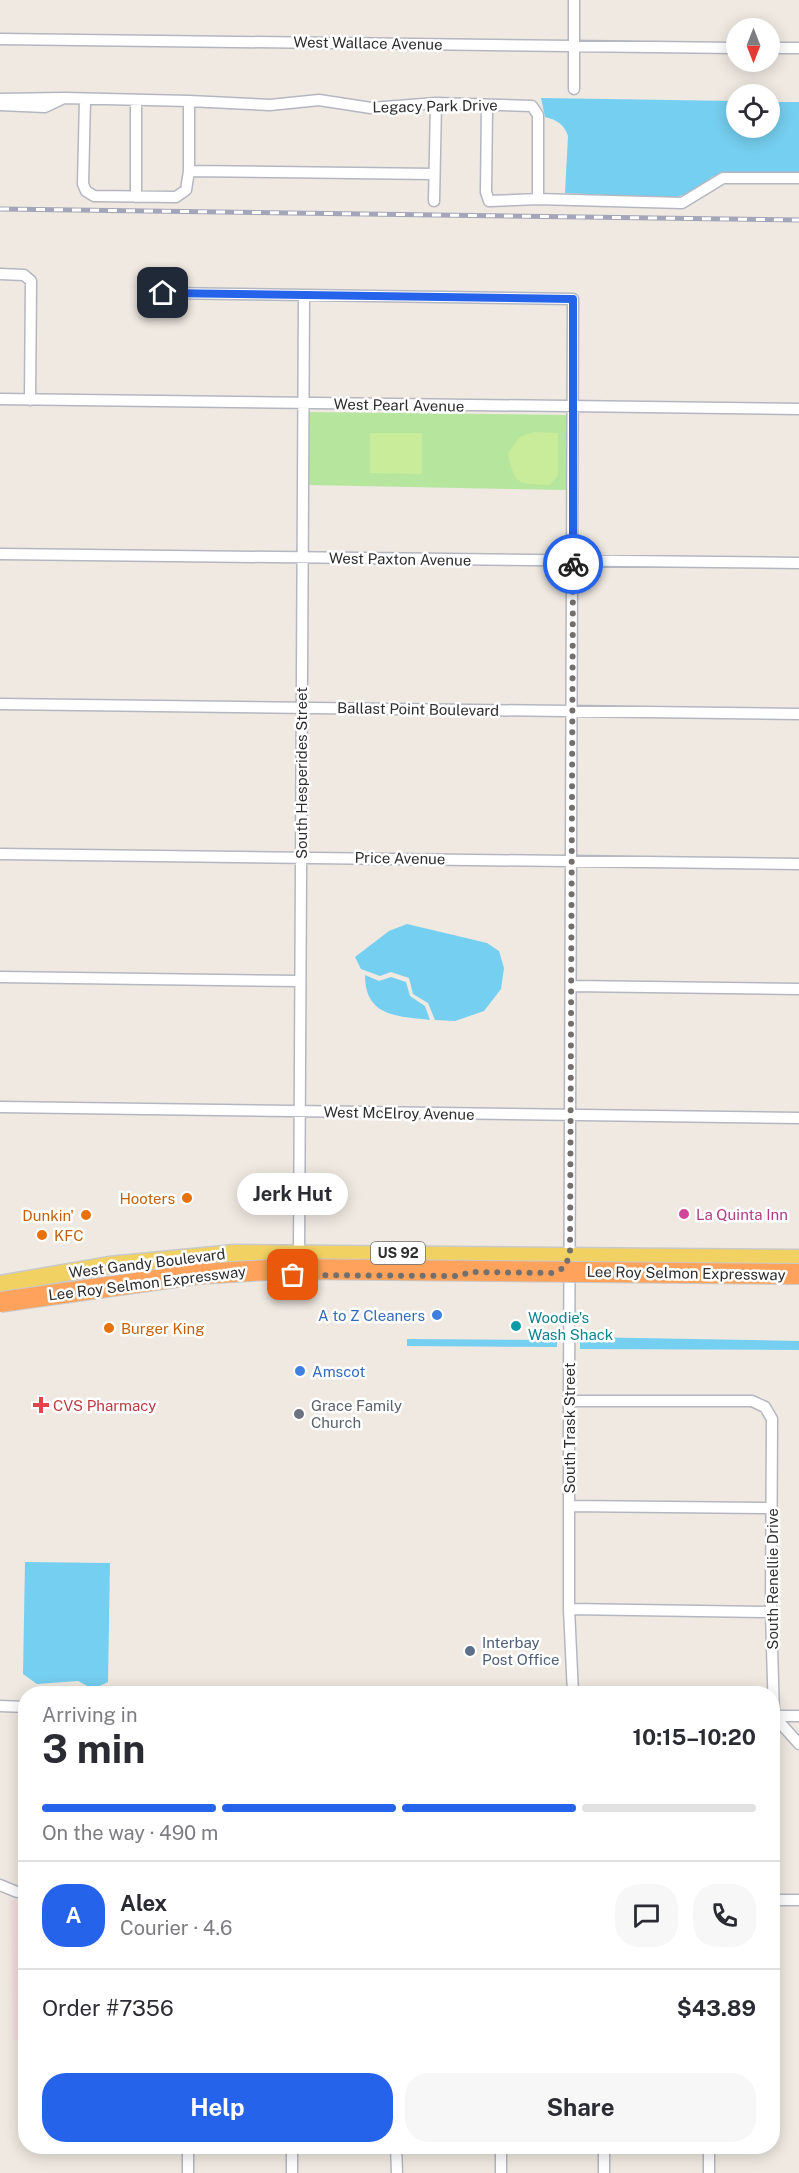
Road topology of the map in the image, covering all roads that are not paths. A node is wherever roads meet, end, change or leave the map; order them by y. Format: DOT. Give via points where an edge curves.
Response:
graph roads {
  1 [pos="574,0"];
  2 [pos="0,39"];
  3 [pos="574,46"];
  4 [pos="726,48"];
  5 [pos="780,48"];
  6 [pos="799,48"];
  7 [pos="574,89"];
  8 [pos="0,99"];
  9 [pos="85,99"];
  10 [pos="136,100"];
  11 [pos="189,101"];
  12 [pos="33,102"];
  13 [pos="436,103"];
  14 [pos="0,105"];
  15 [pos="487,106"];
  16 [pos="189,171"];
  17 [pos="434,174"];
  18 [pos="799,178"];
  19 [pos="136,197"];
  20 [pos="538,199"];
  21 [pos="434,201"];
  22 [pos="0,274"];
  23 [pos="163,293"];
  24 [pos="304,295"];
  25 [pos="0,399"];
  26 [pos="30,399"];
  27 [pos="304,404"];
  28 [pos="573,407"];
  29 [pos="799,409"];
  30 [pos="0,554"];
  31 [pos="303,558"];
  32 [pos="573,561"];
  33 [pos="799,564"];
  34 [pos="0,704"];
  35 [pos="302,708"];
  36 [pos="572,711"];
  37 [pos="799,714"];
  38 [pos="0,854"];
  39 [pos="301,857"];
  40 [pos="571,860"];
  41 [pos="799,864"];
  42 [pos="0,977"];
  43 [pos="300,981"];
  44 [pos="571,986"];
  45 [pos="799,989"];
  46 [pos="0,1107"];
  47 [pos="300,1112"];
  48 [pos="570,1115"];
  49 [pos="799,1118"];
  50 [pos="299,1252"];
  51 [pos="235,1253"];
  52 [pos="404,1254"];
  53 [pos="570,1255"];
  54 [pos="704,1257"];
  55 [pos="799,1260"];
  56 [pos="250,1275"];
  57 [pos="799,1275"];
  58 [pos="461,1276"];
  59 [pos="570,1278"];
  60 [pos="715,1279"];
  61 [pos="799,1280"];
  62 [pos="0,1284"];
  63 [pos="0,1291"];
  64 [pos="0,1300"];
  65 [pos="0,1309"];
  66 [pos="569,1401"];
  67 [pos="569,1506"];
  68 [pos="771,1508"];
  69 [pos="569,1609"];
  70 [pos="771,1612"];
  71 [pos="573,1686"];
  72 [pos="772,1686"];
  73 [pos="0,1707"];
  74 [pos="18,1707"];
  75 [pos="780,1716"];
  76 [pos="799,1716"];
  77 [pos="780,1724"];
  78 [pos="799,1744"];
  79 [pos="0,1885"];
  80 [pos="18,1892"];
  81 [pos="780,1900"];
  82 [pos="799,1900"];
  83 [pos="188,2154"];
  84 [pos="292,2154"];
  85 [pos="396,2154"];
  86 [pos="501,2154"];
  87 [pos="604,2154"];
  88 [pos="709,2154"];
  89 [pos="188,2173"];
  90 [pos="292,2173"];
  91 [pos="397,2173"];
  92 [pos="501,2173"];
  93 [pos="604,2173"];
  94 [pos="709,2173"];
  1 -- 3 [label="street"];
  2 -- 3 [label="street, West Wallace Avenue"];
  3 -- 4 [label="street, West Wallace Avenue"];
  3 -- 7 [label="street"];
  5 -- 6 [label="street"];
  8 -- 12 [label="street, Legacy Park Drive"];
  9 -- 10 [label="street, Legacy Park Drive"];
  9 -- 12 [label="street, Legacy Park Drive" via="64,98 45,107"];
  9 -- 19 [label="street" via="86,191 94,196"];
  10 -- 11 [label="street, Legacy Park Drive"];
  10 -- 19 [label="street"];
  11 -- 13 [label="street, Legacy Park Drive" via="270,105 319,100 371,108"];
  11 -- 16 [label="street"];
  12 -- 14 [label="street, Legacy Park Drive"];
  13 -- 15 [label="street, Legacy Park Drive"];
  13 -- 17 [label="street"];
  15 -- 20 [label="street, Legacy Park Drive" via="532,106 538,115"];
  15 -- 20 [label="street" via="489,201"];
  16 -- 17 [label="street"];
  16 -- 19 [label="street" via="186,190 176,197"];
  17 -- 21 [label="street"];
  18 -- 20 [label="street" via="723,178 682,203"];
  22 -- 26 [label="street" via="24,275 31,281"];
  23 -- 24 [label="street"];
  24 -- 27 [label="street, South Hesperides Street"];
  24 -- 28 [label="street, South Trask Street" via="573,299"];
  25 -- 26 [label="street, West Pearl Avenue"];
  26 -- 27 [label="street, West Pearl Avenue"];
  27 -- 28 [label="street, West Pearl Avenue"];
  27 -- 31 [label="street, South Hesperides Street"];
  28 -- 29 [label="street, West Pearl Avenue"];
  28 -- 32 [label="street, South Trask Street"];
  30 -- 31 [label="street, West Paxton Avenue"];
  31 -- 32 [label="street, West Paxton Avenue"];
  31 -- 35 [label="street, South Hesperides Street"];
  32 -- 33 [label="street, West Paxton Avenue"];
  32 -- 36 [label="street, South Trask Street"];
  34 -- 35 [label="street, Ballast Point Boulevard"];
  35 -- 36 [label="street, Ballast Point Boulevard"];
  35 -- 39 [label="street, South Hesperides Street"];
  36 -- 37 [label="street, Ballast Point Boulevard"];
  36 -- 40 [label="street, South Trask Street"];
  38 -- 39 [label="street, Price Avenue"];
  39 -- 40 [label="street, Price Avenue"];
  39 -- 43 [label="street, South Hesperides Street"];
  40 -- 41 [label="street, Price Avenue"];
  40 -- 44 [label="street, South Trask Street"];
  42 -- 43 [label="street"];
  43 -- 47 [label="street, South Hesperides Street"];
  44 -- 45 [label="street"];
  44 -- 48 [label="street, South Trask Street"];
  46 -- 47 [label="street, West McElroy Avenue"];
  47 -- 48 [label="street, West McElroy Avenue"];
  47 -- 50 [label="street, South Hesperides Street"];
  48 -- 49 [label="street, West McElroy Avenue"];
  48 -- 53 [label="street, South Trask Street"];
  50 -- 51 [label="main road, West Gandy Boulevard / US 92"];
  50 -- 52 [label="main road, West Gandy Boulevard / US 92"];
  51 -- 62 [label="main road, West Gandy Boulevard / US 92" via="110,1265"];
  51 -- 64 [label="main road" via="212,1260 119,1270 21,1289"];
  52 -- 53 [label="main road, West Gandy Boulevard / US 92"];
  52 -- 56 [label="main road" via="367,1262 268,1262 258,1265"];
  53 -- 54 [label="main road, West Gandy Boulevard / US 92"];
  53 -- 58 [label="main road" via="564,1268 551,1273 469,1272"];
  53 -- 59 [label="street, South Trask Street"];
  54 -- 55 [label="main road, West Gandy Boulevard / US 92"];
  54 -- 59 [label="main road" via="685,1263 581,1264"];
  55 -- 63 [label="highway, Lee Roy Selmon Expressway" via="287,1259 179,1267"];
  56 -- 58 [label="main road, West Gandy Boulevard / US 92"];
  56 -- 65 [label="main road, West Gandy Boulevard / US 92" via="129,1287"];
  57 -- 60 [label="main road" via="729,1275"];
  57 -- 64 [label="highway, Lee Roy Selmon Expressway, bridge" via="287,1269 198,1274"];
  58 -- 59 [label="main road, West Gandy Boulevard / US 92"];
  59 -- 60 [label="main road, West Gandy Boulevard / US 92"];
  59 -- 66 [label="street, South Trask Street"];
  60 -- 61 [label="main road, West Gandy Boulevard / US 92"];
  66 -- 67 [label="street, South Trask Street"];
  66 -- 68 [label="street, South Renellie Drive" via="752,1401 765,1407 772,1419"];
  67 -- 68 [label="street"];
  67 -- 69 [label="street, South Trask Street"];
  68 -- 70 [label="street, South Renellie Drive"];
  69 -- 70 [label="street"];
  69 -- 71 [label="street, South Trask Street"];
  70 -- 72 [label="street, South Renellie Drive"];
  73 -- 74 [label="street"];
  75 -- 76 [label="street"];
  77 -- 78 [label="street"];
  79 -- 80 [label="street"];
  81 -- 82 [label="street"];
  83 -- 89 [label="street"];
  84 -- 90 [label="street"];
  85 -- 91 [label="street"];
  86 -- 92 [label="street"];
  87 -- 93 [label="street"];
  88 -- 94 [label="street"];
}
